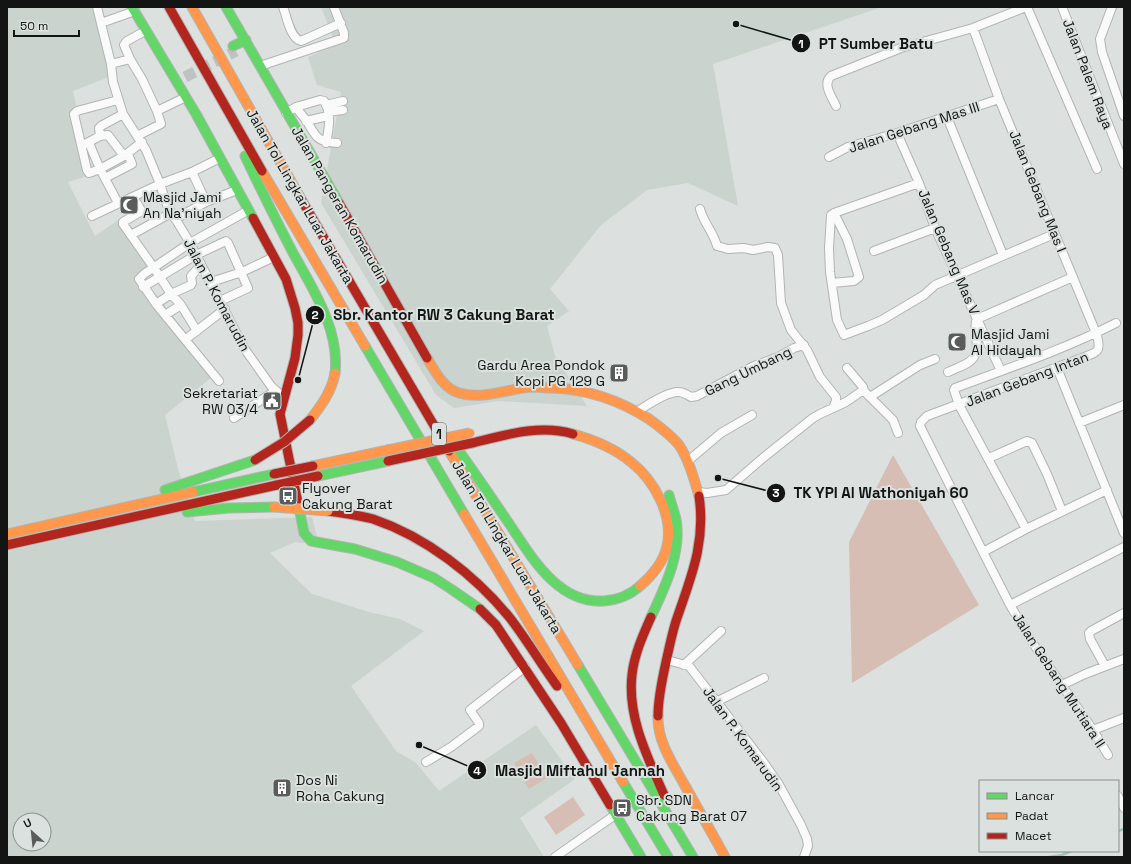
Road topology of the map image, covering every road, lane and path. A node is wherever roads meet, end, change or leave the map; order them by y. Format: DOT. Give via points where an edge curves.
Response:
graph roads {
  1 [pos="97,7"];
  2 [pos="170,7"];
  3 [pos="192,7"];
  4 [pos="226,7"];
  5 [pos="283,7"];
  6 [pos="334,7"];
  7 [pos="1027,7"];
  8 [pos="1062,7"];
  9 [pos="1112,7"];
  10 [pos="133,9"];
  11 [pos="101,23"];
  12 [pos="341,23"];
  13 [pos="972,28"];
  14 [pos="145,31"];
  15 [pos="247,42"];
  16 [pos="234,48"];
  17 [pos="130,59"];
  18 [pos="111,64"];
  19 [pos="260,66"];
  20 [pos="186,97"];
  21 [pos="999,99"];
  22 [pos="118,100"];
  23 [pos="343,101"];
  24 [pos="222,102"];
  25 [pos="836,106"];
  26 [pos="296,107"];
  27 [pos="157,110"];
  28 [pos="343,110"];
  29 [pos="327,111"];
  30 [pos="286,113"];
  31 [pos="123,114"];
  32 [pos="1124,116"];
  33 [pos="947,117"];
  34 [pos="306,121"];
  35 [pos="897,133"];
  36 [pos="100,136"];
  37 [pos="140,139"];
  38 [pos="326,143"];
  39 [pos="85,144"];
  40 [pos="337,144"];
  41 [pos="126,155"];
  42 [pos="829,157"];
  43 [pos="220,158"];
  44 [pos="1124,164"];
  45 [pos="1097,168"];
  46 [pos="100,169"];
  47 [pos="192,172"];
  48 [pos="105,178"];
  49 [pos="919,182"];
  50 [pos="160,184"];
  51 [pos="237,190"];
  52 [pos="133,197"];
  53 [pos="206,202"];
  54 [pos="118,203"];
  55 [pos="700,209"];
  56 [pos="248,210"];
  57 [pos="834,213"];
  58 [pos="92,216"];
  59 [pos="173,216"];
  60 [pos="935,228"];
  61 [pos="1054,234"];
  62 [pos="131,235"];
  63 [pos="190,243"];
  64 [pos="874,250"];
  65 [pos="196,255"];
  66 [pos="1003,255"];
  67 [pos="274,257"];
  68 [pos="201,265"];
  69 [pos="154,268"];
  70 [pos="242,272"];
  71 [pos="160,276"];
  72 [pos="957,276"];
  73 [pos="1073,277"];
  74 [pos="211,282"];
  75 [pos="832,283"];
  76 [pos="143,287"];
  77 [pos="171,294"];
  78 [pos="220,301"];
  79 [pos="156,304"];
  80 [pos="180,305"];
  81 [pos="225,309"];
  82 [pos="165,315"];
  83 [pos="977,319"];
  84 [pos="1116,323"];
  85 [pos="197,331"];
  86 [pos="1096,333"];
  87 [pos="186,339"];
  88 [pos="804,345"];
  89 [pos="389,350"];
  90 [pos="935,359"];
  91 [pos="847,368"];
  92 [pos="1056,368"];
  93 [pos="1001,371"];
  94 [pos="948,372"];
  95 [pos="219,382"];
  96 [pos="275,391"];
  97 [pos="867,394"];
  98 [pos="284,398"];
  99 [pos="959,405"];
  100 [pos="1124,406"];
  101 [pos="833,408"];
  102 [pos="638,411"];
  103 [pos="752,415"];
  104 [pos="234,418"];
  105 [pos="526,422"];
  106 [pos="557,422"];
  107 [pos="1079,423"];
  108 [pos="922,431"];
  109 [pos="473,432"];
  110 [pos="898,432"];
  111 [pos="989,458"];
  112 [pos="688,460"];
  113 [pos="665,487"];
  114 [pos="1106,490"];
  115 [pos="699,492"];
  116 [pos="1062,511"];
  117 [pos="87,516"];
  118 [pos="138,516"];
  119 [pos="1026,529"];
  120 [pos="1124,533"];
  121 [pos="7,534"];
  122 [pos="7,545"];
  123 [pos="1124,547"];
  124 [pos="983,552"];
  125 [pos="1010,605"];
  126 [pos="1124,613"];
  127 [pos="721,631"];
  128 [pos="1124,659"];
  129 [pos="667,660"];
  130 [pos="684,664"];
  131 [pos="1105,666"];
  132 [pos="525,667"];
  133 [pos="764,678"];
  134 [pos="1062,685"];
  135 [pos="716,702"];
  136 [pos="1124,718"];
  137 [pos="1094,730"];
  138 [pos="1108,755"];
  139 [pos="426,762"];
  140 [pos="618,774"];
  141 [pos="1119,798"];
  142 [pos="1124,808"];
  143 [pos="615,815"];
  144 [pos="555,857"];
  145 [pos="641,857"];
  146 [pos="668,857"];
  147 [pos="693,857"];
  148 [pos="725,857"];
  149 [pos="804,857"];
  1 -- 11 [label="street, Jalan P. Komarudin"];
  2 -- 24 [label="main road, Jalan Tol Lingkar Luar Jakarta / 1"];
  3 -- 89 [label="main road, Jalan Tol Lingkar Luar Jakarta / 1"];
  4 -- 15 [label="main road, Jalan Pangeran Komarudin"];
  5 -- 12 [label="street" via="297,40 301,41"];
  6 -- 12 [label="street"];
  7 -- 13 [label="street"];
  7 -- 45 [label="street"];
  8 -- 44 [label="street, Jalan Palem Raya"];
  9 -- 32 [label="street" via="1100,39"];
  10 -- 11 [label="street"];
  10 -- 14 [label="main road"];
  11 -- 18 [label="street, Jalan P. Komarudin"];
  12 -- 19 [label="street" via="344,38"];
  13 -- 21 [label="street, Jalan Gebang Mas I"];
  13 -- 25 [label="street" via="901,48 831,76 826,85"];
  14 -- 17 [label="street" via="125,42"];
  14 -- 20 [label="main road" via="179,76"];
  15 -- 16 [label="main road"];
  15 -- 19 [label="main road, Jalan Pangeran Komarudin"];
  17 -- 18 [label="street"];
  17 -- 27 [label="street"];
  18 -- 22 [label="street, Jalan P. Komarudin"];
  19 -- 30 [label="main road, Jalan Pangeran Komarudin"];
  20 -- 27 [label="street"];
  20 -- 43 [label="main road"];
  21 -- 33 [label="street, Jalan Gebang Mas III"];
  21 -- 61 [label="street, Jalan Gebang Mas I"];
  22 -- 31 [label="street, Jalan P. Komarudin"];
  22 -- 39 [label="street" via="75,112"];
  23 -- 29 [label="street"];
  24 -- 117 [label="main road, bridge" via="256,180 326,319 335,356 336,370 332,385 310,420 297,433 255,460"];
  24 -- 140 [label="main road, Jalan Tol Lingkar Luar Jakarta / 1"];
  26 -- 29 [label="street" via="320,100 324,101"];
  26 -- 30 [label="street"];
  26 -- 34 [label="street"];
  27 -- 37 [label="street" via="161,124"];
  28 -- 29 [label="street"];
  29 -- 34 [label="street"];
  29 -- 38 [label="street" via="330,127"];
  30 -- 102 [label="main road, Jalan Pangeran Komarudin" via="435,370 449,388 462,394 476,395 533,387 572,389 612,398"];
  31 -- 36 [label="street" via="101,126"];
  31 -- 37 [label="street, Jalan P. Komarudin"];
  33 -- 35 [label="street, Jalan Gebang Mas III"];
  33 -- 66 [label="street"];
  34 -- 38 [label="street" via="314,136"];
  35 -- 42 [label="street, Jalan Gebang Mas III" via="848,147"];
  35 -- 49 [label="street, Jalan Gebang Mas V"];
  36 -- 39 [label="street"];
  36 -- 41 [label="street" via="108,135"];
  37 -- 41 [label="street"];
  37 -- 50 [label="street, Jalan P. Komarudin"];
  38 -- 40 [label="street"];
  39 -- 46 [label="street"];
  39 -- 46 [label="street" via="87,170 89,173"];
  41 -- 46 [label="street"];
  41 -- 48 [label="street" via="132,164"];
  43 -- 47 [label="street"];
  43 -- 51 [label="main road"];
  46 -- 48 [label="street"];
  47 -- 50 [label="street"];
  47 -- 53 [label="street"];
  48 -- 54 [label="street"];
  49 -- 57 [label="street"];
  49 -- 60 [label="street, Jalan Gebang Mas V"];
  50 -- 52 [label="street"];
  50 -- 59 [label="street, Jalan P. Komarudin"];
  51 -- 53 [label="street"];
  51 -- 56 [label="main road"];
  52 -- 54 [label="street"];
  52 -- 62 [label="street" via="140,212 123,222"];
  53 -- 59 [label="street"];
  54 -- 58 [label="street"];
  55 -- 88 [label="street, Gang Umbang" via="717,246 753,250 775,248 778,255 781,303 792,330"];
  56 -- 63 [label="street"];
  56 -- 67 [label="main road"];
  57 -- 75 [label="street" via="831,215 830,248"];
  57 -- 75 [label="street" via="847,239 859,276 854,280"];
  59 -- 62 [label="street"];
  59 -- 63 [label="street, Jalan P. Komarudin"];
  60 -- 64 [label="street"];
  60 -- 72 [label="street, Jalan Gebang Mas V"];
  61 -- 66 [label="street"];
  61 -- 73 [label="street, Jalan Gebang Mas I"];
  62 -- 69 [label="street"];
  63 -- 65 [label="street, Jalan P. Komarudin"];
  63 -- 69 [label="street"];
  65 -- 68 [label="street, Jalan P. Komarudin"];
  65 -- 70 [label="street" via="226,241"];
  65 -- 71 [label="street"];
  66 -- 72 [label="street"];
  67 -- 70 [label="street"];
  67 -- 98 [label="main road" via="292,293 298,324 296,360"];
  68 -- 74 [label="street, Jalan P. Komarudin"];
  68 -- 77 [label="street" via="191,276 192,284"];
  69 -- 71 [label="street"];
  69 -- 76 [label="street" via="139,279"];
  70 -- 74 [label="street"];
  70 -- 78 [label="street" via="248,288"];
  71 -- 76 [label="street"];
  71 -- 77 [label="street"];
  72 -- 75 [label="street" via="935,285 924,296 882,320 847,335 843,334 837,320"];
  72 -- 83 [label="street, Jalan Gebang Mas V"];
  73 -- 83 [label="street"];
  73 -- 86 [label="street, Jalan Gebang Mas I"];
  74 -- 78 [label="street, Jalan P. Komarudin"];
  76 -- 79 [label="street"];
  77 -- 79 [label="street"];
  77 -- 80 [label="street"];
  78 -- 81 [label="street, Jalan P. Komarudin"];
  79 -- 82 [label="street"];
  80 -- 82 [label="street"];
  80 -- 85 [label="street"];
  81 -- 85 [label="street"];
  81 -- 96 [label="street, Jalan P. Komarudin" via="244,348"];
  82 -- 87 [label="street"];
  83 -- 93 [label="street, Jalan Gebang Mas V"];
  83 -- 94 [label="street" via="976,354 969,362"];
  84 -- 86 [label="street"];
  85 -- 87 [label="street"];
  86 -- 92 [label="street, Jalan Gebang Intan" via="1099,343 1095,353"];
  86 -- 93 [label="street, Jalan Gebang Intan"];
  87 -- 95 [label="street"];
  88 -- 101 [label="street" via="820,377 836,397"];
  88 -- 102 [label="street, Gang Umbang" via="754,366 697,396 691,397 683,392 677,392 659,398"];
  89 -- 118 [label="main road, bridge" via="529,552 557,586 580,598 608,601 627,596 650,578 666,552 668,542 664,510 655,488 622,454 608,446 584,436 549,430 518,432 472,443 388,461 318,476"];
  89 -- 147 [label="main road, Jalan Tol Lingkar Luar Jakarta / 1"];
  90 -- 97 [label="street"];
  91 -- 97 [label="street"];
  92 -- 99 [label="street, Jalan Gebang Intan"];
  92 -- 107 [label="street"];
  93 -- 99 [label="street, Jalan Gebang Intan" via="955,388"];
  96 -- 98 [label="street, Jalan P. Komarudin"];
  96 -- 104 [label="street"];
  97 -- 101 [label="street" via="862,391"];
  97 -- 110 [label="street" via="893,420"];
  98 -- 132 [label="main road" via="280,421 304,533 311,541 360,549 421,572 452,590 487,615"];
  99 -- 108 [label="street, Jalan Gebang Intan" via="927,416 921,422"];
  99 -- 111 [label="street"];
  100 -- 107 [label="street"];
  101 -- 115 [label="street" via="820,414 787,438 726,490"];
  102 -- 112 [label="main road, Jalan Pangeran Komarudin" via="670,435"];
  103 -- 112 [label="street" via="721,433"];
  105 -- 106 [label="main road"];
  107 -- 114 [label="street"];
  108 -- 124 [label="street, Jalan Gebang Mutiara II"];
  109 -- 117 [label="main road, bridge"];
  111 -- 116 [label="street" via="1030,441"];
  111 -- 119 [label="street"];
  112 -- 115 [label="main road, Jalan Pangeran Komarudin"];
  113 -- 147 [label="main road" via="677,524 676,552 671,573 639,645 631,691 637,726 645,749"];
  114 -- 116 [label="street"];
  114 -- 120 [label="street"];
  115 -- 129 [label="main road, Jalan Pangeran Komarudin" via="702,525 700,546 673,632"];
  116 -- 119 [label="street"];
  117 -- 121 [label="main road"];
  118 -- 122 [label="main road"];
  118 -- 140 [label="main road, bridge" via="274,507 352,514 408,535 450,561 492,598 514,625"];
  119 -- 124 [label="street"];
  123 -- 125 [label="street"];
  124 -- 125 [label="street, Jalan Gebang Mutiara II"];
  125 -- 134 [label="street, Jalan Gebang Mutiara II"];
  126 -- 131 [label="street" via="1089,633"];
  127 -- 130 [label="street"];
  128 -- 131 [label="street"];
  129 -- 130 [label="street"];
  129 -- 148 [label="main road, Jalan Pangeran Komarudin" via="659,693 658,728 675,766"];
  130 -- 135 [label="street, Jalan P. Komarudin" via="689,666"];
  131 -- 134 [label="street"];
  132 -- 139 [label="street" via="470,710 479,726"];
  132 -- 143 [label="main road" via="562,722"];
  133 -- 135 [label="street"];
  134 -- 137 [label="street, Jalan Gebang Mutiara II"];
  135 -- 149 [label="street, Jalan P. Komarudin" via="778,783 807,839 808,846"];
  136 -- 137 [label="street"];
  137 -- 138 [label="street, Jalan Gebang Mutiara II"];
  140 -- 146 [label="main road, Jalan Tol Lingkar Luar Jakarta / 1"];
  141 -- 142 [label="street"];
  143 -- 144 [label="street"];
  143 -- 145 [label="main road"];
}
